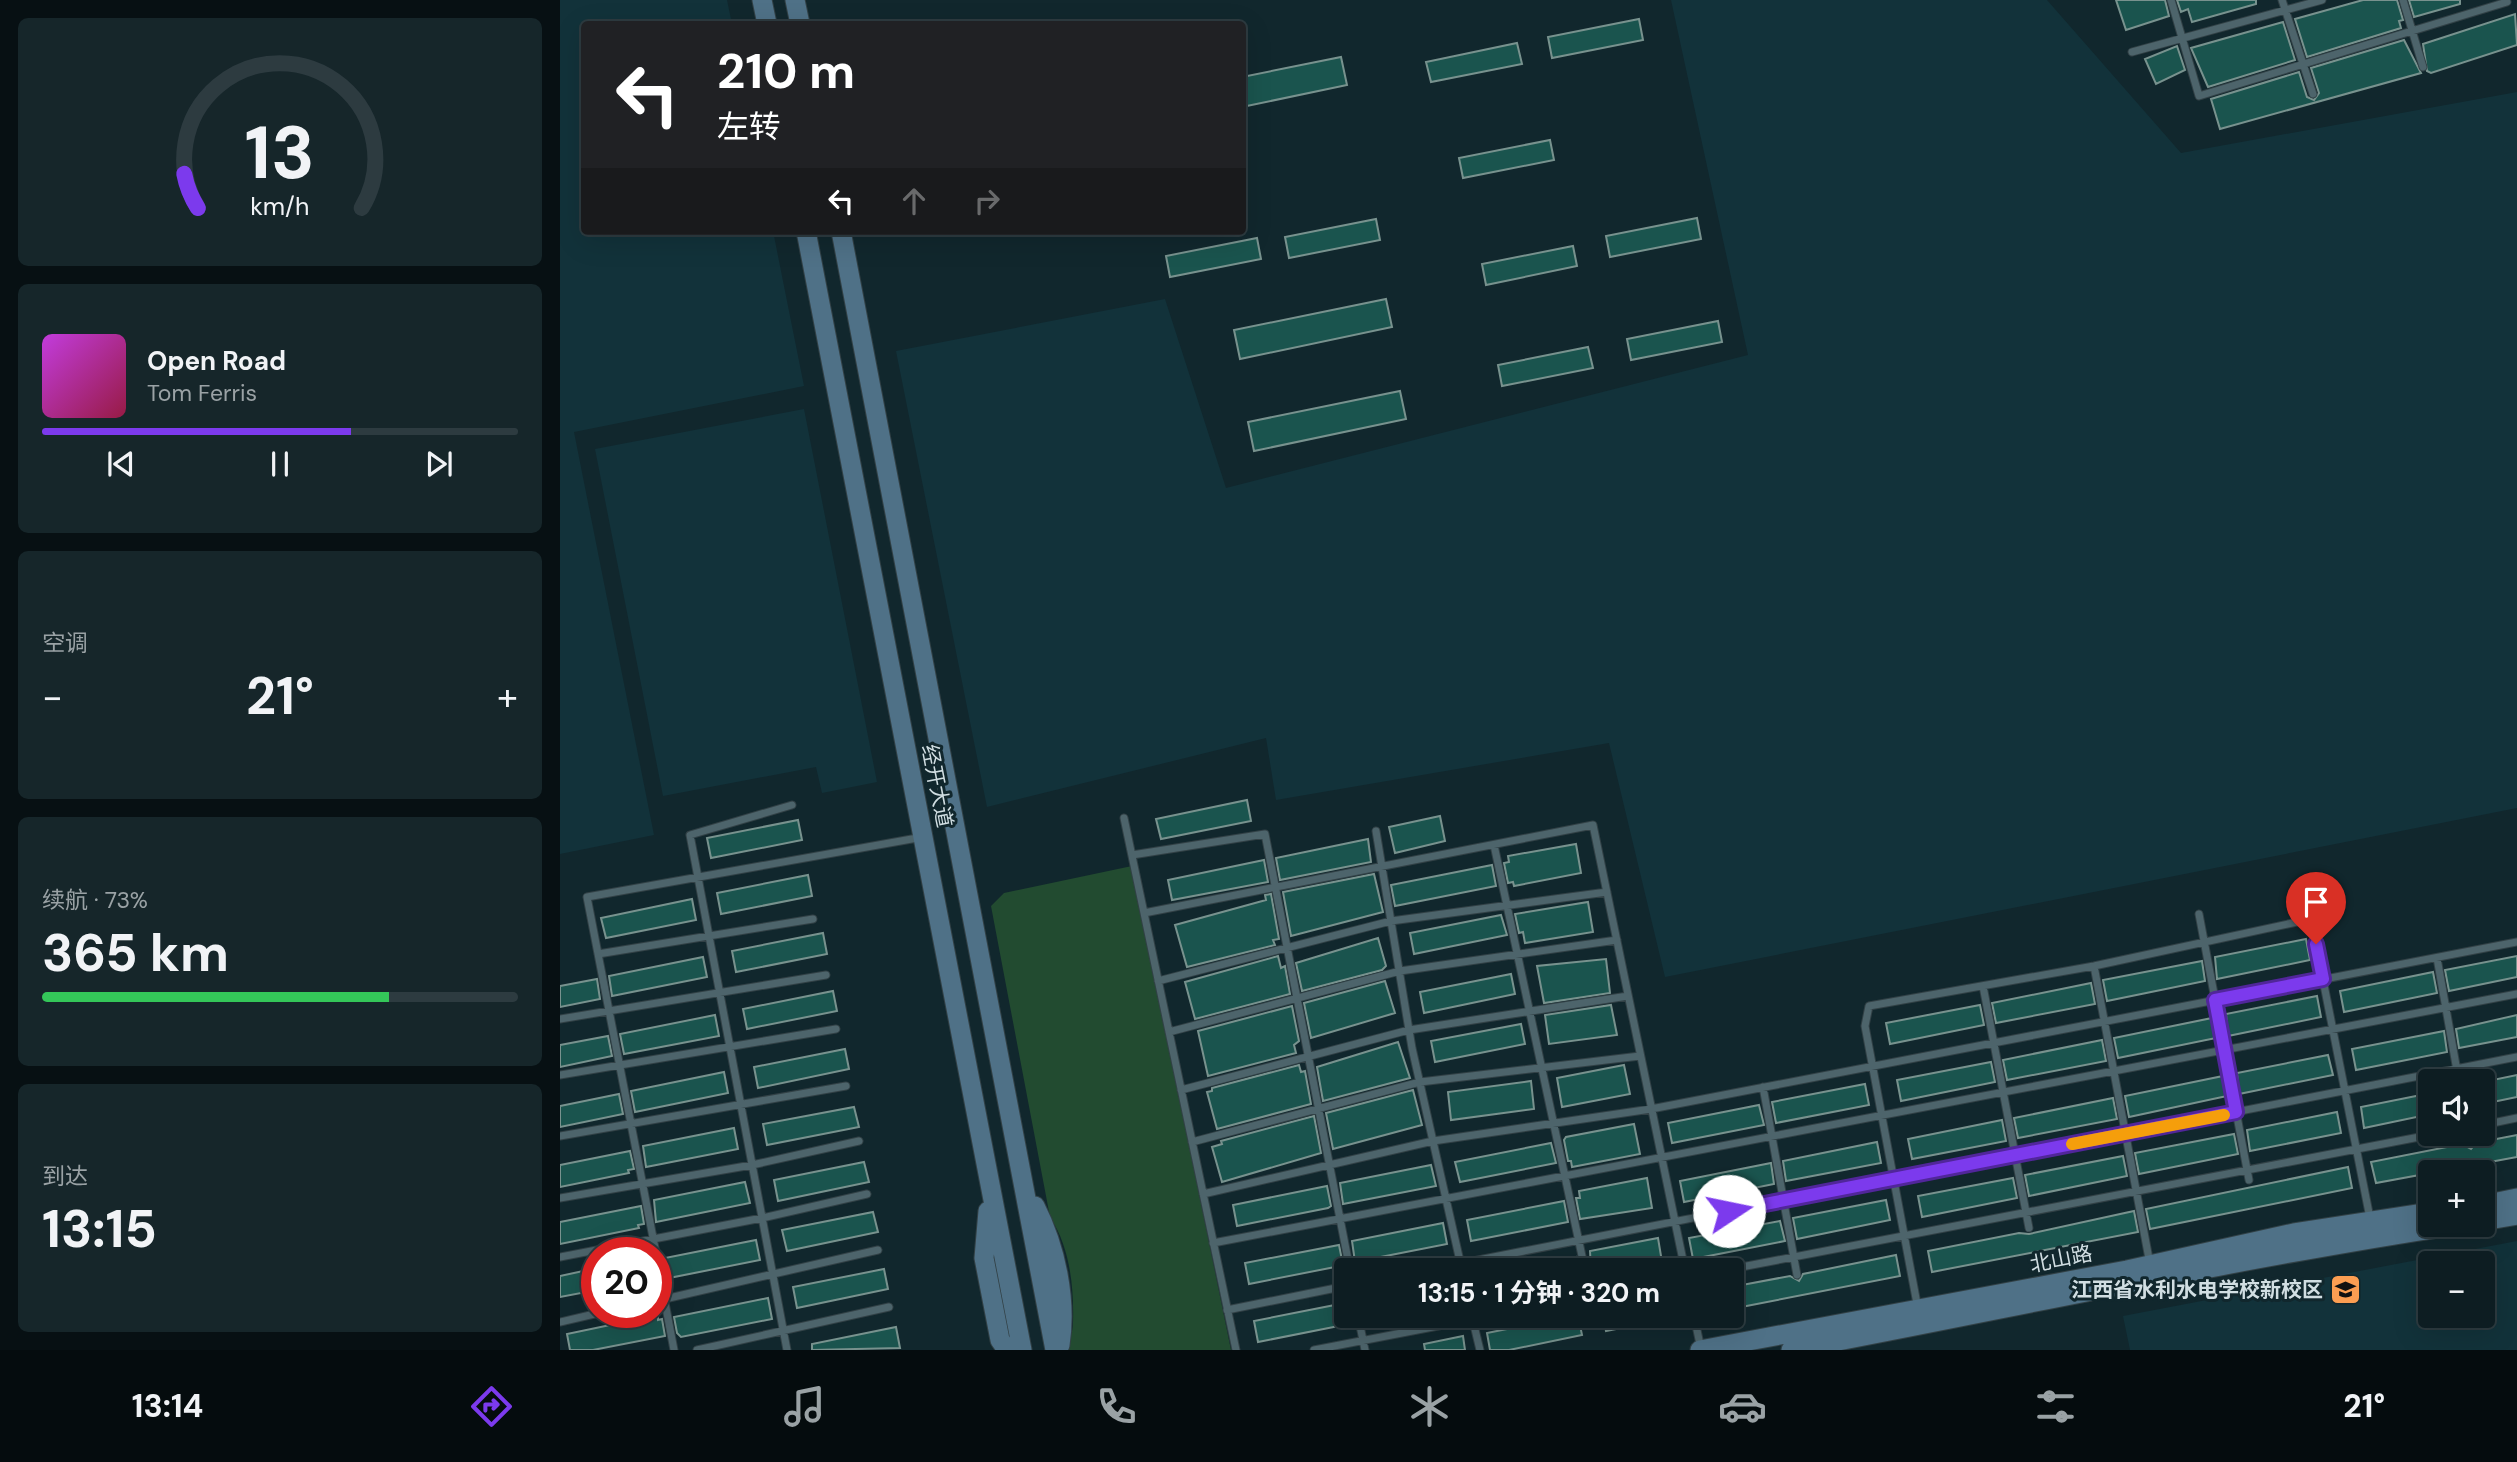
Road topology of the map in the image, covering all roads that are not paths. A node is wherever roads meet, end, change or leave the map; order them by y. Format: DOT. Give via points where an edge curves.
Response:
graph roads {
  1 [pos="762,0"];
  2 [pos="794,0"];
  3 [pos="2171,0"];
  4 [pos="2282,0"];
  5 [pos="2322,0"];
  6 [pos="2403,0"];
  7 [pos="2507,2"];
  8 [pos="2286,11"];
  9 [pos="766,21"];
  10 [pos="799,21"];
  11 [pos="2412,31"];
  12 [pos="2182,39"];
  13 [pos="2133,52"];
  14 [pos="2303,64"];
  15 [pos="2423,67"];
  16 [pos="2313,94"];
  17 [pos="807,235"];
  18 [pos="842,235"];
  19 [pos="792,805"];
  20 [pos="1124,818"];
  21 [pos="1376,831"];
  22 [pos="924,837"];
  23 [pos="1494,845"];
  24 [pos="1132,855"];
  25 [pos="1382,867"];
  26 [pos="698,878"];
  27 [pos="1275,888"];
  28 [pos="1607,891"];
  29 [pos="1507,905"];
  30 [pos="1144,913"];
  31 [pos="2199,915"];
  32 [pos="813,919"];
  33 [pos="1391,921"];
  34 [pos="708,936"];
  35 [pos="1616,940"];
  36 [pos="2517,942"];
  37 [pos="2204,943"];
  38 [pos="1287,948"];
  39 [pos="598,954"];
  40 [pos="1517,954"];
  41 [pos="2437,958"];
  42 [pos="2094,966"];
  43 [pos="1399,971"];
  44 [pos="826,975"];
  45 [pos="2323,979"];
  46 [pos="1158,981"];
  47 [pos="1983,986"];
  48 [pos="719,994"];
  49 [pos="2517,994"];
  50 [pos="1628,996"];
  51 [pos="1297,998"];
  52 [pos="2215,1000"];
  53 [pos="2446,1008"];
  54 [pos="609,1011"];
  55 [pos="1530,1011"];
  56 [pos="560,1019"];
  57 [pos="2104,1022"];
  58 [pos="836,1029"];
  59 [pos="1409,1030"];
  60 [pos="2333,1030"];
  61 [pos="1168,1032"];
  62 [pos="1994,1043"];
  63 [pos="729,1046"];
  64 [pos="2225,1050"];
  65 [pos="1308,1056"];
  66 [pos="1640,1056"];
  67 [pos="2517,1057"];
  68 [pos="620,1065"];
  69 [pos="1872,1066"];
  70 [pos="1541,1068"];
  71 [pos="2457,1069"];
  72 [pos="2113,1071"];
  73 [pos="560,1076"];
  74 [pos="2418,1077"];
  75 [pos="1420,1082"];
  76 [pos="846,1086"];
  77 [pos="1763,1087"];
  78 [pos="1181,1090"];
  79 [pos="2345,1091"];
  80 [pos="2003,1092"];
  81 [pos="740,1105"];
  82 [pos="1318,1109"];
  83 [pos="1651,1109"];
  84 [pos="2236,1112"];
  85 [pos="1882,1115"];
  86 [pos="2517,1118"];
  87 [pos="1553,1123"];
  88 [pos="2495,1123"];
  89 [pos="631,1124"];
  90 [pos="2125,1134"];
  91 [pos="560,1136"];
  92 [pos="1772,1137"];
  93 [pos="2418,1137"];
  94 [pos="859,1141"];
  95 [pos="1433,1141"];
  96 [pos="1192,1142"];
  97 [pos="2356,1149"];
  98 [pos="2015,1155"];
  99 [pos="1661,1157"];
  100 [pos="752,1165"];
  101 [pos="1329,1165"];
  102 [pos="2247,1170"];
  103 [pos="1565,1176"];
  104 [pos="1894,1179"];
  105 [pos="2249,1180"];
  106 [pos="642,1184"];
  107 [pos="991,1186"];
  108 [pos="2136,1192"];
  109 [pos="867,1194"];
  110 [pos="1203,1194"];
  111 [pos="560,1198"];
  112 [pos="2517,1198"];
  113 [pos="1446,1199"];
  114 [pos="1783,1201"];
  115 [pos="2495,1203"];
  116 [pos="2026,1213"];
  117 [pos="2418,1215"];
  118 [pos="2517,1215"];
  119 [pos="762,1218"];
  120 [pos="1340,1219"];
  121 [pos="2495,1219"];
  122 [pos="2370,1221"];
  123 [pos="1675,1222"];
  124 [pos="2029,1228"];
  125 [pos="2418,1231"];
  126 [pos="1904,1236"];
  127 [pos="653,1237"];
  128 [pos="663,1237"];
  129 [pos="1578,1241"];
  130 [pos="1213,1243"];
  131 [pos="878,1250"];
  132 [pos="581,1253"];
  133 [pos="560,1257"];
  134 [pos="1348,1258"];
  135 [pos="1459,1258"];
  136 [pos="1502,1258"];
  137 [pos="1582,1258"];
  138 [pos="1682,1258"];
  139 [pos="1794,1258"];
  140 [pos="2150,1265"];
  141 [pos="1744,1267"];
  142 [pos="772,1274"];
  143 [pos="1797,1275"];
  144 [pos="1334,1288"];
  145 [pos="672,1297"];
  146 [pos="889,1307"];
  147 [pos="1918,1309"];
  148 [pos="1227,1310"];
  149 [pos="581,1317"];
  150 [pos="560,1322"];
  151 [pos="668,1328"];
  152 [pos="1361,1328"];
  153 [pos="1422,1328"];
  154 [pos="1474,1328"];
  155 [pos="1696,1328"];
  156 [pos="783,1330"];
  157 [pos="1363,1340"];
  158 [pos="1861,1343"];
  159 [pos="674,1350"];
  160 [pos="697,1350"];
  161 [pos="787,1350"];
  162 [pos="1007,1350"];
  163 [pos="1022,1350"];
  164 [pos="1058,1350"];
  165 [pos="1236,1350"];
  166 [pos="1314,1350"];
  167 [pos="1365,1350"];
  168 [pos="1480,1350"];
  169 [pos="1700,1350"];
  170 [pos="1791,1350"];
  1 -- 9 [label="main road"];
  2 -- 10 [label="main road"];
  3 -- 12 [label="lane"];
  4 -- 8 [label="lane"];
  5 -- 8 [label="lane"];
  6 -- 11 [label="lane"];
  7 -- 11 [label="lane"];
  8 -- 12 [label="lane"];
  8 -- 14 [label="lane"];
  11 -- 14 [label="lane"];
  11 -- 15 [label="lane"];
  12 -- 13 [label="lane"];
  12 -- 14 [label="lane" via="2199,96"];
  14 -- 16 [label="lane"];
  17 -- 22 [label="main road, 经开大道"];
  18 -- 164 [label="main road, 经开大道"];
  19 -- 26 [label="lane" via="690,835"];
  20 -- 24 [label="lane"];
  21 -- 25 [label="lane"];
  22 -- 26 [label="lane"];
  22 -- 107 [label="main road, 经开大道"];
  23 -- 25 [label="lane"];
  23 -- 28 [label="lane" via="1593,825"];
  23 -- 29 [label="lane"];
  24 -- 27 [label="lane" via="1265,834"];
  24 -- 30 [label="lane"];
  25 -- 27 [label="lane"];
  25 -- 33 [label="lane"];
  26 -- 34 [label="lane"];
  26 -- 39 [label="lane" via="587,897"];
  27 -- 30 [label="lane"];
  27 -- 38 [label="lane"];
  28 -- 29 [label="lane"];
  28 -- 35 [label="lane"];
  29 -- 33 [label="lane"];
  29 -- 40 [label="lane"];
  30 -- 46 [label="lane"];
  31 -- 37 [label="lane"];
  32 -- 34 [label="lane"];
  33 -- 38 [label="lane"];
  33 -- 43 [label="lane"];
  34 -- 39 [label="lane"];
  34 -- 48 [label="lane"];
  35 -- 40 [label="lane"];
  35 -- 50 [label="lane"];
  36 -- 41 [label="lane"];
  37 -- 42 [label="lane"];
  37 -- 45 [label="lane" via="2311,919"];
  37 -- 52 [label="lane"];
  38 -- 46 [label="lane"];
  38 -- 51 [label="lane"];
  39 -- 54 [label="lane"];
  40 -- 43 [label="lane"];
  40 -- 55 [label="lane"];
  41 -- 45 [label="lane"];
  41 -- 53 [label="lane"];
  42 -- 47 [label="lane"];
  42 -- 57 [label="lane"];
  43 -- 51 [label="lane"];
  43 -- 59 [label="lane"];
  44 -- 48 [label="lane"];
  45 -- 52 [label="lane"];
  45 -- 60 [label="lane"];
  46 -- 61 [label="lane"];
  47 -- 62 [label="lane"];
  47 -- 69 [label="lane" via="1869,1006 1865,1026"];
  48 -- 54 [label="lane"];
  48 -- 63 [label="lane"];
  49 -- 53 [label="lane"];
  50 -- 55 [label="lane"];
  50 -- 66 [label="lane"];
  51 -- 61 [label="lane"];
  51 -- 65 [label="lane"];
  52 -- 57 [label="lane"];
  52 -- 64 [label="lane"];
  53 -- 60 [label="lane"];
  53 -- 71 [label="lane"];
  54 -- 56 [label="lane"];
  54 -- 68 [label="lane"];
  55 -- 59 [label="lane"];
  55 -- 70 [label="lane"];
  57 -- 62 [label="lane"];
  57 -- 72 [label="lane"];
  58 -- 63 [label="lane"];
  59 -- 65 [label="lane"];
  59 -- 75 [label="lane"];
  60 -- 64 [label="lane"];
  60 -- 79 [label="lane"];
  61 -- 78 [label="lane"];
  62 -- 69 [label="lane"];
  62 -- 80 [label="lane"];
  63 -- 68 [label="lane"];
  63 -- 81 [label="lane"];
  64 -- 72 [label="lane"];
  64 -- 84 [label="lane"];
  65 -- 78 [label="lane"];
  65 -- 82 [label="lane"];
  66 -- 70 [label="lane"];
  66 -- 83 [label="lane"];
  67 -- 71 [label="lane"];
  68 -- 73 [label="lane"];
  68 -- 89 [label="lane"];
  69 -- 77 [label="lane"];
  69 -- 85 [label="lane"];
  70 -- 75 [label="lane"];
  70 -- 87 [label="lane"];
  72 -- 80 [label="lane"];
  72 -- 90 [label="lane"];
  74 -- 79 [label="lane"];
  75 -- 82 [label="lane"];
  75 -- 95 [label="lane"];
  76 -- 81 [label="lane"];
  77 -- 83 [label="lane"];
  77 -- 92 [label="lane"];
  78 -- 96 [label="lane"];
  79 -- 84 [label="lane"];
  79 -- 97 [label="lane"];
  80 -- 85 [label="lane"];
  80 -- 98 [label="lane"];
  81 -- 89 [label="lane"];
  81 -- 100 [label="lane"];
  82 -- 96 [label="lane"];
  82 -- 101 [label="lane"];
  83 -- 87 [label="lane"];
  83 -- 99 [label="lane"];
  84 -- 90 [label="lane"];
  84 -- 102 [label="lane"];
  85 -- 92 [label="lane"];
  85 -- 104 [label="lane"];
  86 -- 88 [label="lane"];
  87 -- 95 [label="lane"];
  87 -- 103 [label="lane"];
  89 -- 91 [label="lane"];
  89 -- 106 [label="lane"];
  90 -- 98 [label="lane"];
  90 -- 108 [label="lane"];
  92 -- 99 [label="lane"];
  92 -- 114 [label="lane"];
  93 -- 97 [label="lane"];
  94 -- 100 [label="lane"];
  95 -- 101 [label="lane"];
  95 -- 113 [label="lane"];
  96 -- 110 [label="lane"];
  97 -- 102 [label="lane"];
  97 -- 122 [label="lane"];
  98 -- 104 [label="lane"];
  98 -- 116 [label="lane"];
  99 -- 103 [label="lane"];
  99 -- 123 [label="lane"];
  100 -- 106 [label="lane"];
  100 -- 119 [label="lane"];
  101 -- 110 [label="lane"];
  101 -- 120 [label="lane"];
  102 -- 105 [label="lane"];
  102 -- 108 [label="lane"];
  103 -- 113 [label="lane"];
  103 -- 129 [label="lane"];
  104 -- 114 [label="lane"];
  104 -- 126 [label="lane"];
  106 -- 111 [label="lane"];
  106 -- 127 [label="lane"];
  107 -- 162 [label="main road" via="984,1258 1000,1340"];
  107 -- 163 [label="main road, 经开大道"];
  108 -- 116 [label="lane"];
  108 -- 140 [label="lane"];
  109 -- 119 [label="lane"];
  110 -- 130 [label="lane"];
  112 -- 115 [label="main road"];
  113 -- 120 [label="lane"];
  113 -- 135 [label="lane"];
  114 -- 123 [label="lane"];
  114 -- 139 [label="lane"];
  116 -- 124 [label="lane"];
  116 -- 126 [label="lane"];
  117 -- 122 [label="main road, 北山路"];
  118 -- 121 [label="main road"];
  119 -- 128 [label="lane"];
  119 -- 142 [label="lane"];
  120 -- 130 [label="lane"];
  120 -- 134 [label="lane"];
  122 -- 140 [label="main road, 北山路"];
  123 -- 129 [label="lane"];
  123 -- 138 [label="lane"];
  125 -- 158 [label="main road, 北山路" via="2296,1249"];
  126 -- 139 [label="lane"];
  126 -- 147 [label="lane"];
  129 -- 136 [label="lane"];
  129 -- 137 [label="lane"];
  130 -- 148 [label="lane"];
  131 -- 142 [label="lane"];
  132 -- 133 [label="lane"];
  139 -- 141 [label="lane"];
  139 -- 143 [label="lane"];
  140 -- 147 [label="main road, 北山路"];
  142 -- 145 [label="lane"];
  142 -- 156 [label="lane"];
  144 -- 148 [label="lane"];
  146 -- 156 [label="lane"];
  147 -- 169 [label="main road, 北山路"];
  148 -- 165 [label="lane"];
  149 -- 150 [label="lane"];
  151 -- 159 [label="lane"];
  152 -- 157 [label="lane"];
  153 -- 157 [label="lane"];
  154 -- 168 [label="lane"];
  155 -- 169 [label="lane"];
  156 -- 160 [label="lane"];
  156 -- 161 [label="lane"];
  157 -- 166 [label="lane"];
  157 -- 167 [label="lane"];
  158 -- 170 [label="main road, 北山路"];
}
